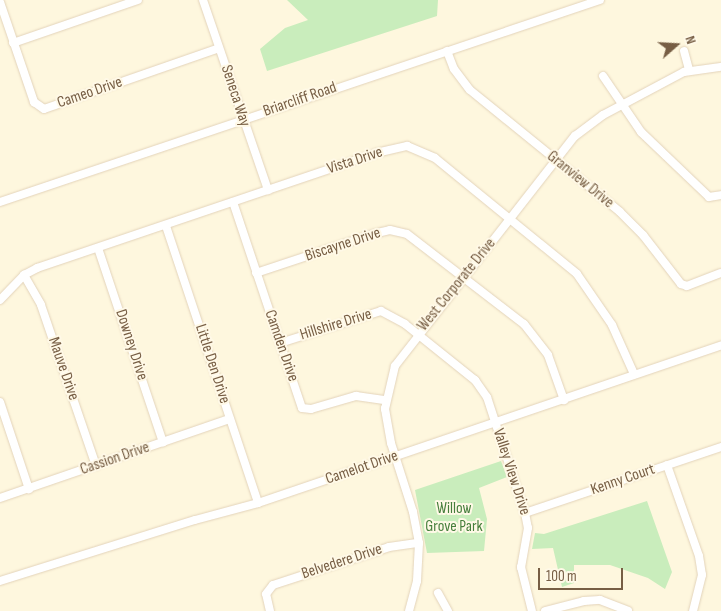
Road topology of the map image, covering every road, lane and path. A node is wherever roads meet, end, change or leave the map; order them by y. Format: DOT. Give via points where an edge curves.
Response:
graph roads {
  1 [pos="138,0"];
  2 [pos="203,0"];
  3 [pos="600,0"];
  4 [pos="0,2"];
  5 [pos="13,43"];
  6 [pos="219,48"];
  7 [pos="447,51"];
  8 [pos="684,51"];
  9 [pos="721,67"];
  10 [pos="689,70"];
  11 [pos="603,76"];
  12 [pos="622,105"];
  13 [pos="242,120"];
  14 [pos="555,160"];
  15 [pos="268,190"];
  16 [pos="721,195"];
  17 [pos="0,202"];
  18 [pos="233,202"];
  19 [pos="510,219"];
  20 [pos="166,226"];
  21 [pos="98,248"];
  22 [pos="256,273"];
  23 [pos="24,274"];
  24 [pos="721,274"];
  25 [pos="463,276"];
  26 [pos="0,300"];
  27 [pos="417,335"];
  28 [pos="280,343"];
  29 [pos="721,345"];
  30 [pos="634,374"];
  31 [pos="386,400"];
  32 [pos="564,400"];
  33 [pos="0,402"];
  34 [pos="230,418"];
  35 [pos="494,421"];
  36 [pos="163,442"];
  37 [pos="721,447"];
  38 [pos="395,456"];
  39 [pos="667,465"];
  40 [pos="96,466"];
  41 [pos="29,489"];
  42 [pos="0,498"];
  43 [pos="258,503"];
  44 [pos="526,513"];
  45 [pos="419,543"];
  46 [pos="0,582"];
  47 [pos="438,592"];
  48 [pos="270,611"];
  49 [pos="409,611"];
  50 [pos="448,611"];
  51 [pos="532,611"];
  52 [pos="545,611"];
  53 [pos="628,611"];
  54 [pos="693,611"];
  1 -- 5 [label="street"];
  2 -- 6 [label="street, Seneca Way"];
  3 -- 7 [label="street, Briarcliff Road"];
  4 -- 5 [label="street, Cameo Drive"];
  5 -- 6 [label="street, Cameo Drive" via="34,102 44,109"];
  6 -- 13 [label="street, Seneca Way"];
  7 -- 13 [label="street, Briarcliff Road"];
  7 -- 14 [label="street, Granview Drive" via="454,69 470,90"];
  8 -- 10 [label="street"];
  9 -- 10 [label="street, West Corporate Drive"];
  10 -- 12 [label="street, West Corporate Drive"];
  11 -- 12 [label="street"];
  12 -- 14 [label="street, West Corporate Drive" via="575,136"];
  12 -- 16 [label="street" via="641,132 703,192 709,197"];
  13 -- 15 [label="street, Seneca Way"];
  13 -- 17 [label="street, Briarcliff Road"];
  14 -- 19 [label="street, West Corporate Drive"];
  14 -- 24 [label="street, Granview Drive" via="631,224 682,285"];
  15 -- 18 [label="street, Vista Drive"];
  15 -- 19 [label="street, Vista Drive" via="406,146 423,150"];
  18 -- 20 [label="street, Vista Drive"];
  18 -- 22 [label="street, Camden Drive"];
  19 -- 25 [label="street, West Corporate Drive"];
  19 -- 30 [label="street, Vista Drive" via="545,245 584,281 612,324"];
  20 -- 21 [label="street, Vista Drive"];
  20 -- 34 [label="street, Little Den Drive"];
  21 -- 23 [label="street, Vista Drive"];
  21 -- 36 [label="street, Downey Drive"];
  22 -- 25 [label="street, Biscayne Drive" via="390,230 417,240"];
  22 -- 28 [label="street, Camden Drive"];
  23 -- 26 [label="street, Vista Drive"];
  23 -- 40 [label="street, Mauve Drive" via="41,305"];
  25 -- 27 [label="street, West Corporate Drive"];
  25 -- 32 [label="street, Biscayne Drive" via="508,309 532,332 555,368"];
  27 -- 28 [label="street, Hillshire Drive" via="397,318 381,311"];
  27 -- 31 [label="street, West Corporate Drive" via="395,366"];
  27 -- 35 [label="street, Hillshire Drive" via="475,380 487,397"];
  28 -- 31 [label="street, Camden Drive" via="302,408 311,409 356,396"];
  29 -- 30 [label="street, Camelot Drive"];
  30 -- 32 [label="street, Camelot Drive"];
  31 -- 38 [label="street, West Corporate Drive" via="387,424"];
  32 -- 35 [label="street, Camelot Drive"];
  33 -- 41 [label="street"];
  34 -- 36 [label="street, Cassion Drive"];
  34 -- 43 [label="street, Little Den Drive"];
  35 -- 38 [label="street, Camelot Drive"];
  35 -- 44 [label="street, Valley View Drive"];
  36 -- 40 [label="street, Cassion Drive"];
  37 -- 39 [label="street, Kenny Court"];
  38 -- 43 [label="street, Camelot Drive"];
  38 -- 45 [label="street, West Corporate Drive" via="417,524"];
  39 -- 44 [label="street, Kenny Court"];
  39 -- 54 [label="street" via="699,556 702,575"];
  40 -- 41 [label="street, Cassion Drive"];
  41 -- 42 [label="street, Cassion Drive"];
  43 -- 46 [label="street, Camelot Drive"];
  44 -- 51 [label="street, Valley View Drive" via="528,528 521,566"];
  45 -- 48 [label="street, Belvedere Drive" via="389,547 349,559 268,589"];
  45 -- 49 [label="street, West Corporate Drive" via="417,581"];
  47 -- 50 [label="street"];
  52 -- 53 [label="street" via="600,600"];
}
